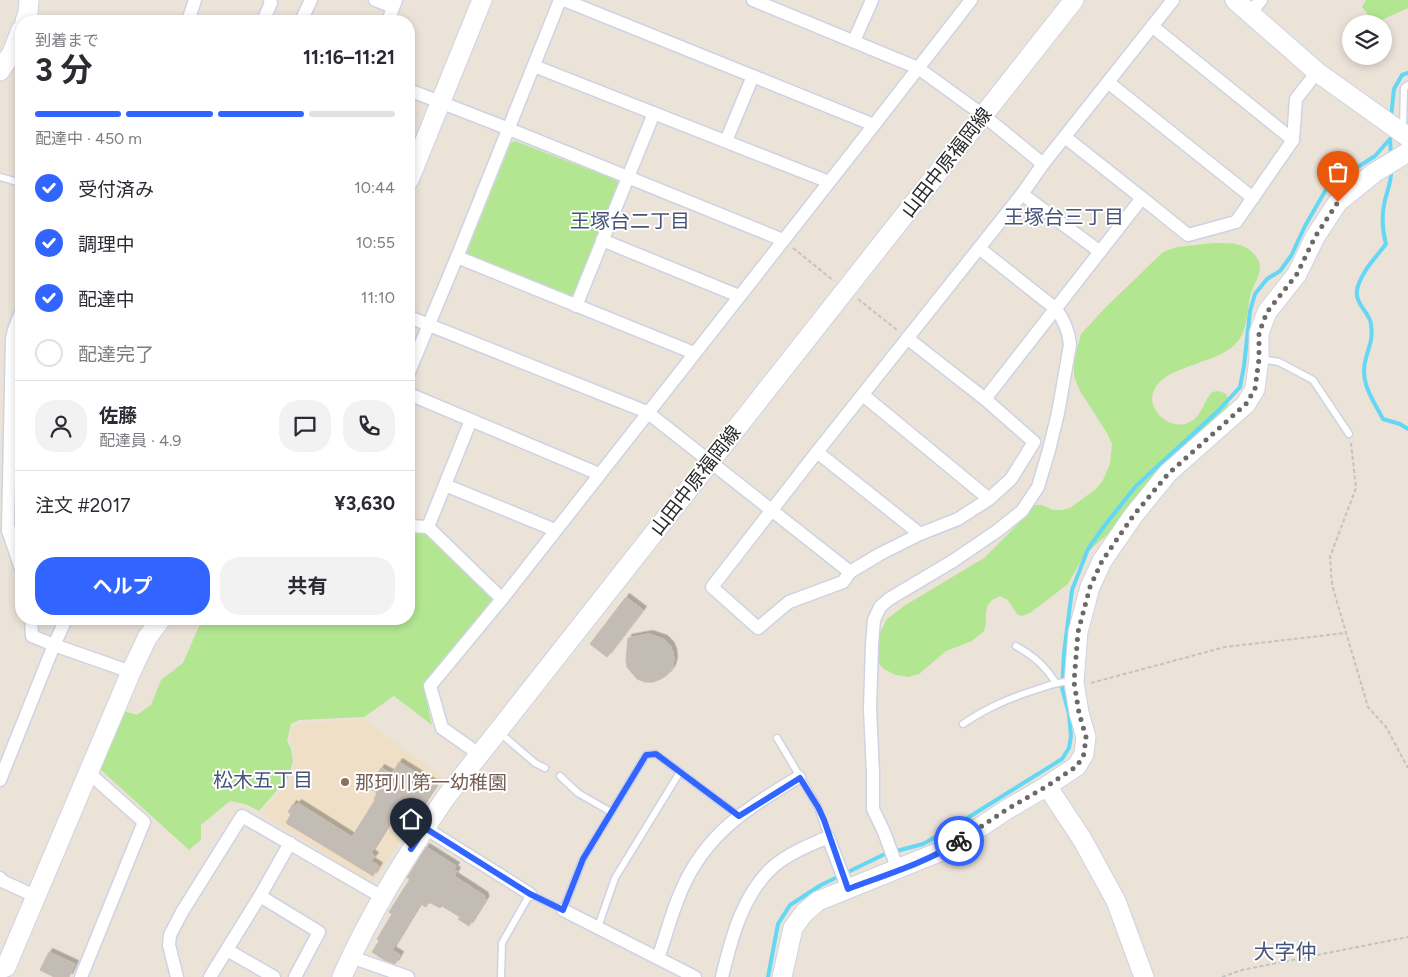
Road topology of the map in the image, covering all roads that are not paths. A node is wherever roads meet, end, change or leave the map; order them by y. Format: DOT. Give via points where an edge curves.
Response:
graph roads {
  1 [pos="29,0"];
  2 [pos="195,0"];
  3 [pos="270,0"];
  4 [pos="310,0"];
  5 [pos="375,0"];
  6 [pos="482,0"];
  7 [pos="560,0"];
  8 [pos="564,0"];
  9 [pos="753,0"];
  10 [pos="872,0"];
  11 [pos="971,0"];
  12 [pos="1074,0"];
  13 [pos="1173,0"];
  14 [pos="1235,0"];
  15 [pos="395,4"];
  16 [pos="1255,7"];
  17 [pos="27,15"];
  18 [pos="190,15"];
  19 [pos="266,15"];
  20 [pos="304,15"];
  21 [pos="1152,26"];
  22 [pos="854,41"];
  23 [pos="15,45"];
  24 [pos="534,66"];
  25 [pos="918,68"];
  26 [pos="0,71"];
  27 [pos="1318,72"];
  28 [pos="753,76"];
  29 [pos="1109,83"];
  30 [pos="1408,85"];
  31 [pos="415,93"];
  32 [pos="440,103"];
  33 [pos="654,113"];
  34 [pos="983,115"];
  35 [pos="874,125"];
  36 [pos="509,129"];
  37 [pos="1405,135"];
  38 [pos="1066,137"];
  39 [pos="1293,140"];
  40 [pos="726,141"];
  41 [pos="1408,152"];
  42 [pos="1043,164"];
  43 [pos="415,165"];
  44 [pos="0,177"];
  45 [pos="627,177"];
  46 [pos="15,181"];
  47 [pos="829,182"];
  48 [pos="1022,194"];
  49 [pos="1142,198"];
  50 [pos="1253,198"];
  51 [pos="602,240"];
  52 [pos="783,240"];
  53 [pos="979,248"];
  54 [pos="1100,251"];
  55 [pos="457,257"];
  56 [pos="739,296"];
  57 [pos="576,306"];
  58 [pos="1056,309"];
  59 [pos="415,320"];
  60 [pos="428,325"];
  61 [pos="15,328"];
  62 [pos="907,338"];
  63 [pos="694,354"];
  64 [pos="415,357"];
  65 [pos="1259,359"];
  66 [pos="15,374"];
  67 [pos="863,395"];
  68 [pos="415,397"];
  69 [pos="985,399"];
  70 [pos="647,412"];
  71 [pos="470,420"];
  72 [pos="1349,434"];
  73 [pos="817,452"];
  74 [pos="711,461"];
  75 [pos="15,469"];
  76 [pos="599,474"];
  77 [pos="444,485"];
  78 [pos="990,499"];
  79 [pos="772,510"];
  80 [pos="415,526"];
  81 [pos="428,527"];
  82 [pos="8,530"];
  83 [pos="555,530"];
  84 [pos="15,533"];
  85 [pos="920,534"];
  86 [pos="15,551"];
  87 [pos="850,572"];
  88 [pos="502,599"];
  89 [pos="31,625"];
  90 [pos="63,625"];
  91 [pos="157,625"];
  92 [pos="54,645"];
  93 [pos="1016,646"];
  94 [pos="131,672"];
  95 [pos="1065,682"];
  96 [pos="963,724"];
  97 [pos="497,730"];
  98 [pos="777,738"];
  99 [pos="479,754"];
  100 [pos="546,768"];
  101 [pos="680,772"];
  102 [pos="90,773"];
  103 [pos="560,776"];
  104 [pos="800,778"];
  105 [pos="0,780"];
  106 [pos="1047,786"];
  107 [pos="611,812"];
  108 [pos="739,816"];
  109 [pos="425,828"];
  110 [pos="828,837"];
  111 [pos="290,843"];
  112 [pos="898,870"];
  113 [pos="0,878"];
  114 [pos="848,889"];
  115 [pos="530,894"];
  116 [pos="35,896"];
  117 [pos="260,896"];
  118 [pos="382,897"];
  119 [pos="563,910"];
  120 [pos="598,928"];
  121 [pos="227,950"];
  122 [pos="351,957"];
  123 [pos="658,958"];
  124 [pos="0,969"];
  125 [pos="81,977"];
  126 [pos="177,977"];
  127 [pos="210,977"];
  128 [pos="274,977"];
  129 [pos="295,977"];
  130 [pos="342,977"];
  131 [pos="408,977"];
  132 [pos="501,977"];
  133 [pos="695,977"];
  134 [pos="722,977"];
  135 [pos="782,977"];
  136 [pos="1144,977"];
  1 -- 17 [label="street"];
  2 -- 18 [label="street"];
  3 -- 19 [label="street"];
  4 -- 20 [label="street"];
  5 -- 15 [label="street"];
  6 -- 32 [label="street"];
  7 -- 24 [label="street"];
  8 -- 28 [label="street"];
  9 -- 22 [label="street"];
  10 -- 22 [label="street"];
  11 -- 25 [label="street"];
  12 -- 34 [label="street, 山田中原福岡線"];
  13 -- 21 [label="street"];
  14 -- 16 [label="street"];
  16 -- 27 [label="street"];
  21 -- 29 [label="street"];
  21 -- 39 [label="street"];
  22 -- 25 [label="street"];
  23 -- 26 [label="street"];
  24 -- 33 [label="street"];
  24 -- 36 [label="street"];
  25 -- 34 [label="street"];
  25 -- 35 [label="street"];
  27 -- 37 [label="street"];
  27 -- 39 [label="street" via="1296,99"];
  28 -- 35 [label="street"];
  28 -- 40 [label="street"];
  29 -- 38 [label="street"];
  29 -- 50 [label="street"];
  30 -- 37 [label="lane" via="1404,88"];
  31 -- 32 [label="street"];
  32 -- 36 [label="street"];
  32 -- 43 [label="street"];
  33 -- 40 [label="street"];
  33 -- 45 [label="street"];
  34 -- 42 [label="street"];
  34 -- 74 [label="street, 山田中原福岡線"];
  35 -- 47 [label="street"];
  36 -- 45 [label="street"];
  36 -- 55 [label="street"];
  38 -- 42 [label="street"];
  38 -- 49 [label="street"];
  39 -- 50 [label="street"];
  40 -- 47 [label="street"];
  41 -- 65 [label="street" via="1374,172 1338,202 1315,237 1297,274 1267,312 1259,333"];
  42 -- 48 [label="street"];
  44 -- 46 [label="lane"];
  45 -- 51 [label="street"];
  45 -- 52 [label="street"];
  47 -- 52 [label="street"];
  48 -- 53 [label="street"];
  48 -- 54 [label="street"];
  49 -- 50 [label="street" via="1188,235 1236,222"];
  49 -- 54 [label="street"];
  51 -- 56 [label="street"];
  51 -- 57 [label="street"];
  52 -- 56 [label="street"];
  53 -- 58 [label="street"];
  53 -- 62 [label="street"];
  54 -- 58 [label="street"];
  55 -- 57 [label="street"];
  55 -- 60 [label="street"];
  56 -- 63 [label="street"];
  57 -- 63 [label="street"];
  58 -- 69 [label="street"];
  58 -- 112 [label="street" via="1064,319 1070,345 1058,413 1038,487 1022,511 997,532 890,599 880,607 874,620 870,709 873,809"];
  59 -- 60 [label="street"];
  60 -- 64 [label="street"];
  60 -- 70 [label="street"];
  61 -- 66 [label="street" via="12,340"];
  62 -- 67 [label="street"];
  62 -- 69 [label="street"];
  63 -- 70 [label="street"];
  65 -- 72 [label="lane" via="1280,362 1313,380"];
  65 -- 95 [label="street" via="1255,389 1246,404 1168,474 1102,561 1090,587"];
  67 -- 73 [label="street"];
  67 -- 78 [label="street"];
  68 -- 71 [label="street"];
  69 -- 78 [label="street" via="1034,442 1011,479"];
  70 -- 74 [label="street"];
  70 -- 76 [label="street"];
  71 -- 76 [label="street"];
  71 -- 77 [label="street"];
  73 -- 79 [label="street"];
  73 -- 85 [label="street"];
  74 -- 79 [label="street"];
  74 -- 97 [label="street, 山田中原福岡線"];
  75 -- 82 [label="street"];
  76 -- 83 [label="street"];
  77 -- 81 [label="street"];
  77 -- 83 [label="street"];
  78 -- 85 [label="street" via="958,519"];
  79 -- 87 [label="street"];
  79 -- 87 [label="street" via="712,587 758,628 789,602 843,582"];
  80 -- 81 [label="street"];
  81 -- 88 [label="street"];
  82 -- 84 [label="street"];
  82 -- 86 [label="street"];
  83 -- 88 [label="street"];
  85 -- 87 [label="street"];
  88 -- 99 [label="street" via="430,686 442,728"];
  89 -- 92 [label="street" via="32,636"];
  90 -- 92 [label="street"];
  91 -- 94 [label="street"];
  92 -- 94 [label="street"];
  92 -- 105 [label="street"];
  93 -- 95 [label="lane"];
  94 -- 102 [label="street"];
  95 -- 96 [label="lane" via="994,705"];
  95 -- 106 [label="street" via="1086,737 1084,754 1077,766"];
  97 -- 99 [label="street, 山田中原福岡線"];
  97 -- 100 [label="lane"];
  98 -- 104 [label="lane"];
  99 -- 109 [label="street, 山田中原福岡線"];
  101 -- 107 [label="lane" via="656,754 646,755"];
  101 -- 108 [label="lane"];
  101 -- 120 [label="lane" via="615,878"];
  102 -- 116 [label="street"];
  102 -- 125 [label="street" via="144,822"];
  103 -- 107 [label="lane" via="578,793"];
  104 -- 108 [label="street"];
  104 -- 110 [label="lane" via="818,807"];
  106 -- 112 [label="street" via="949,848"];
  106 -- 136 [label="street" via="1082,838 1116,901"];
  107 -- 119 [label="lane" via="583,859"];
  108 -- 123 [label="street" via="706,848 692,870"];
  109 -- 115 [label="street"];
  109 -- 118 [label="street, 山田中原福岡線"];
  110 -- 114 [label="street"];
  110 -- 134 [label="street" via="774,865 759,881 737,924"];
  111 -- 117 [label="street"];
  111 -- 118 [label="street"];
  111 -- 126 [label="street" via="242,816 170,935 168,945"];
  112 -- 114 [label="street"];
  113 -- 116 [label="street"];
  114 -- 135 [label="street" via="818,901 804,913 793,928"];
  115 -- 119 [label="lane"];
  115 -- 132 [label="lane" via="502,944"];
  116 -- 124 [label="street" via="6,967"];
  117 -- 121 [label="street"];
  117 -- 129 [label="street" via="319,932"];
  118 -- 122 [label="street, 山田中原福岡線"];
  119 -- 120 [label="street"];
  120 -- 123 [label="street"];
  121 -- 127 [label="street"];
  121 -- 128 [label="street"];
  122 -- 130 [label="street, 山田中原福岡線"];
  122 -- 131 [label="street"];
  123 -- 133 [label="street"];
}
